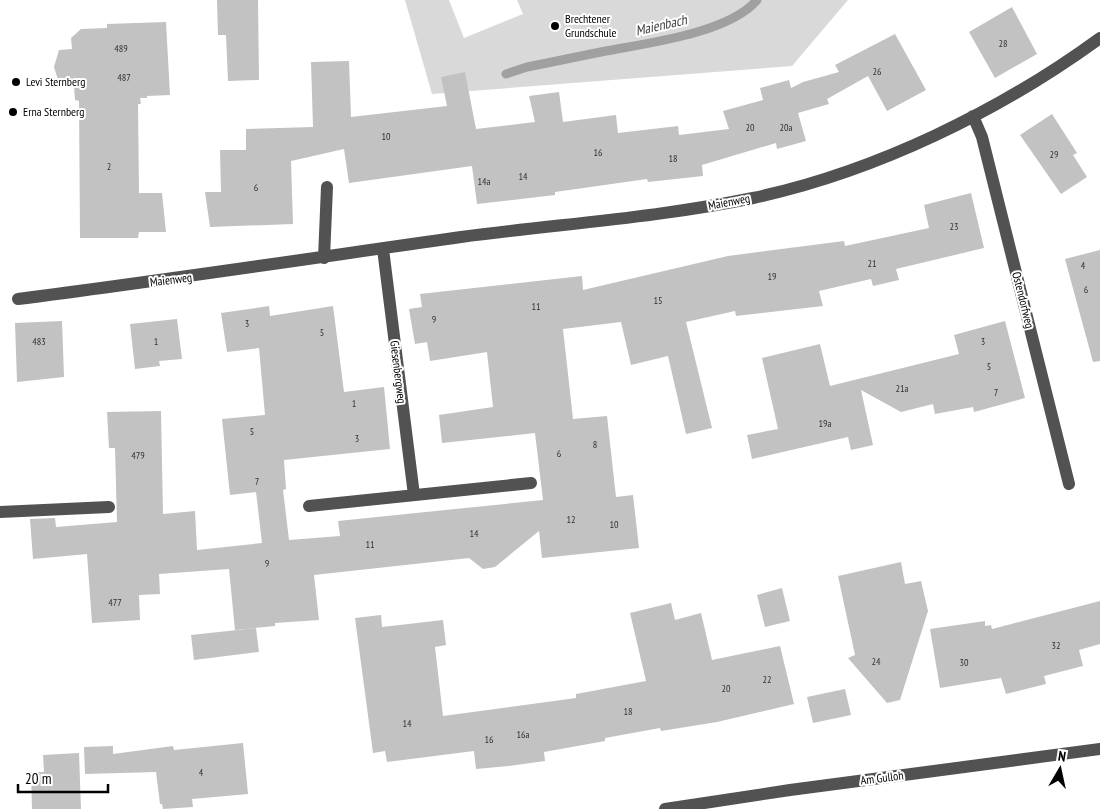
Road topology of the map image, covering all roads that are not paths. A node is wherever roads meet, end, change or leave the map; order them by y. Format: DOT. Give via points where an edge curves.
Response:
graph roads {
  1 [pos="1100,38"];
  2 [pos="973,116"];
  3 [pos="327,187"];
  4 [pos="383,249"];
  5 [pos="324,258"];
  6 [pos="18,299"];
  7 [pos="531,483"];
  8 [pos="1069,484"];
  9 [pos="414,495"];
  10 [pos="109,506"];
  11 [pos="309,506"];
  12 [pos="0,512"];
  13 [pos="1100,749"];
  14 [pos="665,809"];
  1 -- 2 [label="street, Maienweg" via="1038,80"];
  2 -- 4 [label="street, Maienweg" via="885,156 804,185 756,197 688,210"];
  2 -- 8 [label="street, Ostendorfweg" via="982,137"];
  3 -- 5 [label="street"];
  4 -- 5 [label="street, Maienweg"];
  4 -- 9 [label="street, Giesenbergweg"];
  5 -- 6 [label="street, Maienweg"];
  7 -- 9 [label="street"];
  9 -- 11 [label="street"];
  10 -- 12 [label="street"];
  13 -- 14 [label="street, Am Gulloh"];
}
